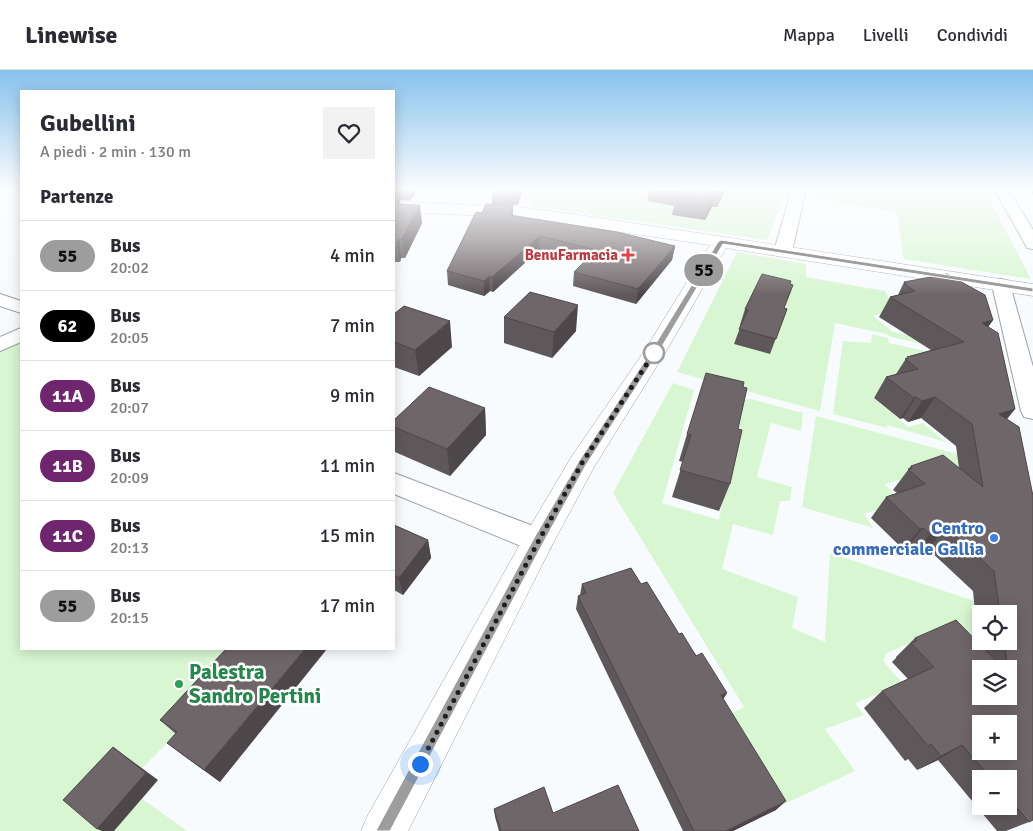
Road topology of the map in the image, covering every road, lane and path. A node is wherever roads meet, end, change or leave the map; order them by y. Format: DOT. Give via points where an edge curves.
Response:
graph roads {
  1 [pos="602,225"];
  2 [pos="790,225"];
  3 [pos="1022,225"];
  4 [pos="721,242"];
  5 [pos="1033,244"];
  6 [pos="783,251"];
  7 [pos="1001,285"];
  8 [pos="1033,290"];
  9 [pos="0,300"];
  10 [pos="20,307"];
  11 [pos="20,335"];
  12 [pos="0,345"];
  13 [pos="1033,411"];
  14 [pos="395,484"];
  15 [pos="538,542"];
  16 [pos="384,831"];
  1 -- 4 [label="street"];
  2 -- 6 [label="street"];
  3 -- 5 [label="street"];
  4 -- 6 [label="street"];
  4 -- 15 [label="street" via="582,463"];
  6 -- 7 [label="street"];
  7 -- 8 [label="street"];
  7 -- 13 [label="street"];
  9 -- 10 [label="street"];
  11 -- 12 [label="street"];
  14 -- 15 [label="street"];
  15 -- 16 [label="street"];
}
